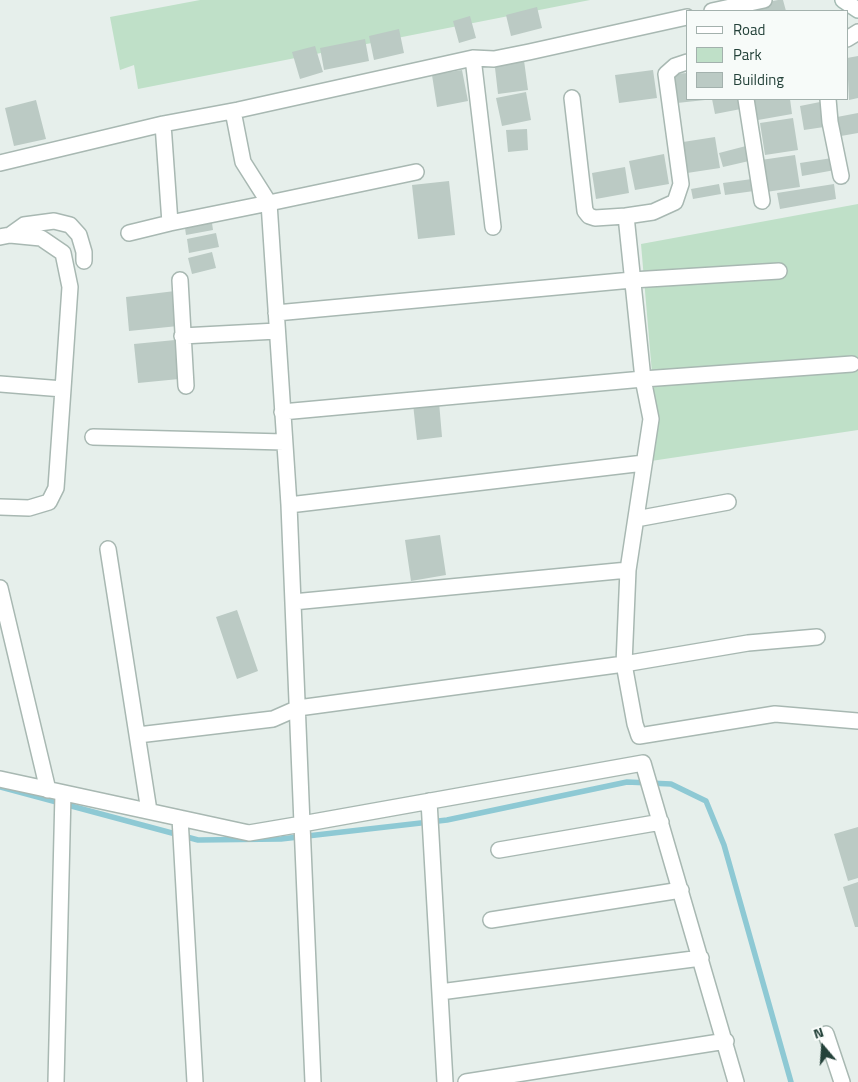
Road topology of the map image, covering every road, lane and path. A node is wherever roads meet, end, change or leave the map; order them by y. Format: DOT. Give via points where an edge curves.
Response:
graph roads {
  1 [pos="764,0"];
  2 [pos="843,0"];
  3 [pos="731,9"];
  4 [pos="858,10"];
  5 [pos="686,17"];
  6 [pos="473,58"];
  7 [pos="686,62"];
  8 [pos="572,98"];
  9 [pos="746,100"];
  10 [pos="828,100"];
  11 [pos="233,111"];
  12 [pos="163,124"];
  13 [pos="0,163"];
  14 [pos="416,172"];
  15 [pos="841,176"];
  16 [pos="762,201"];
  17 [pos="269,203"];
  18 [pos="626,216"];
  19 [pos="170,223"];
  20 [pos="493,227"];
  21 [pos="129,232"];
  22 [pos="5,236"];
  23 [pos="84,261"];
  24 [pos="779,271"];
  25 [pos="180,280"];
  26 [pos="632,280"];
  27 [pos="276,313"];
  28 [pos="277,331"];
  29 [pos="182,336"];
  30 [pos="852,364"];
  31 [pos="643,379"];
  32 [pos="0,384"];
  33 [pos="186,386"];
  34 [pos="62,389"];
  35 [pos="282,412"];
  36 [pos="93,437"];
  37 [pos="284,442"];
  38 [pos="644,463"];
  39 [pos="728,502"];
  40 [pos="289,505"];
  41 [pos="0,507"];
  42 [pos="636,519"];
  43 [pos="108,549"];
  44 [pos="628,570"];
  45 [pos="0,588"];
  46 [pos="293,602"];
  47 [pos="817,636"];
  48 [pos="624,664"];
  49 [pos="298,708"];
  50 [pos="858,721"];
  51 [pos="138,735"];
  52 [pos="639,736"];
  53 [pos="643,763"];
  54 [pos="0,779"];
  55 [pos="58,792"];
  56 [pos="430,801"];
  57 [pos="148,811"];
  58 [pos="180,818"];
  59 [pos="660,822"];
  60 [pos="302,824"];
  61 [pos="499,850"];
  62 [pos="681,890"];
  63 [pos="491,920"];
  64 [pos="701,958"];
  65 [pos="440,992"];
  66 [pos="826,1034"];
  67 [pos="726,1042"];
  68 [pos="56,1082"];
  69 [pos="195,1082"];
  70 [pos="313,1082"];
  71 [pos="445,1082"];
  72 [pos="466,1082"];
  73 [pos="736,1082"];
  74 [pos="842,1082"];
  1 -- 3 [label="street"];
  2 -- 4 [label="street"];
  5 -- 6 [label="street" via="494,59"];
  6 -- 11 [label="street"];
  6 -- 20 [label="street"];
  7 -- 18 [label="street" via="666,74 681,184 675,202 653,212"];
  8 -- 18 [label="street" via="585,210 595,218"];
  9 -- 16 [label="street"];
  10 -- 15 [label="street"];
  11 -- 12 [label="street"];
  11 -- 17 [label="street" via="242,162"];
  12 -- 13 [label="street"];
  12 -- 19 [label="street"];
  14 -- 17 [label="street"];
  17 -- 19 [label="street"];
  17 -- 27 [label="street"];
  18 -- 26 [label="street"];
  19 -- 21 [label="street"];
  22 -- 23 [label="street" via="24,225 54,220 70,225 79,235"];
  22 -- 34 [label="street" via="42,238 63,254 70,288"];
  24 -- 26 [label="street"];
  25 -- 29 [label="street"];
  26 -- 27 [label="street"];
  26 -- 31 [label="street"];
  27 -- 28 [label="street"];
  28 -- 29 [label="street"];
  28 -- 35 [label="street"];
  29 -- 33 [label="street"];
  30 -- 31 [label="street"];
  31 -- 35 [label="street"];
  31 -- 38 [label="street" via="650,419"];
  32 -- 34 [label="street"];
  34 -- 41 [label="street" via="56,488 49,502 29,508"];
  35 -- 37 [label="street"];
  36 -- 37 [label="street"];
  37 -- 40 [label="street"];
  38 -- 40 [label="street"];
  38 -- 42 [label="street"];
  39 -- 42 [label="street"];
  40 -- 46 [label="street"];
  42 -- 44 [label="street"];
  43 -- 51 [label="street"];
  44 -- 46 [label="street"];
  44 -- 48 [label="street"];
  45 -- 55 [label="street"];
  46 -- 49 [label="street"];
  47 -- 48 [label="street" via="748,643"];
  48 -- 49 [label="street"];
  48 -- 52 [label="street"];
  49 -- 51 [label="street" via="273,719"];
  49 -- 60 [label="street"];
  50 -- 52 [label="street" via="775,714"];
  51 -- 57 [label="street"];
  52 -- 53 [label="street"];
  53 -- 56 [label="street"];
  53 -- 59 [label="street"];
  54 -- 55 [label="street"];
  55 -- 57 [label="street"];
  55 -- 68 [label="street" via="61,813"];
  56 -- 60 [label="street"];
  56 -- 65 [label="street"];
  57 -- 58 [label="street"];
  58 -- 60 [label="street" via="249,833"];
  58 -- 69 [label="street"];
  59 -- 61 [label="street"];
  59 -- 62 [label="street"];
  60 -- 70 [label="street"];
  62 -- 63 [label="street"];
  62 -- 64 [label="street"];
  64 -- 65 [label="street"];
  64 -- 67 [label="street"];
  65 -- 71 [label="street"];
  66 -- 74 [label="street"];
  67 -- 72 [label="street"];
  67 -- 73 [label="street"];
}
